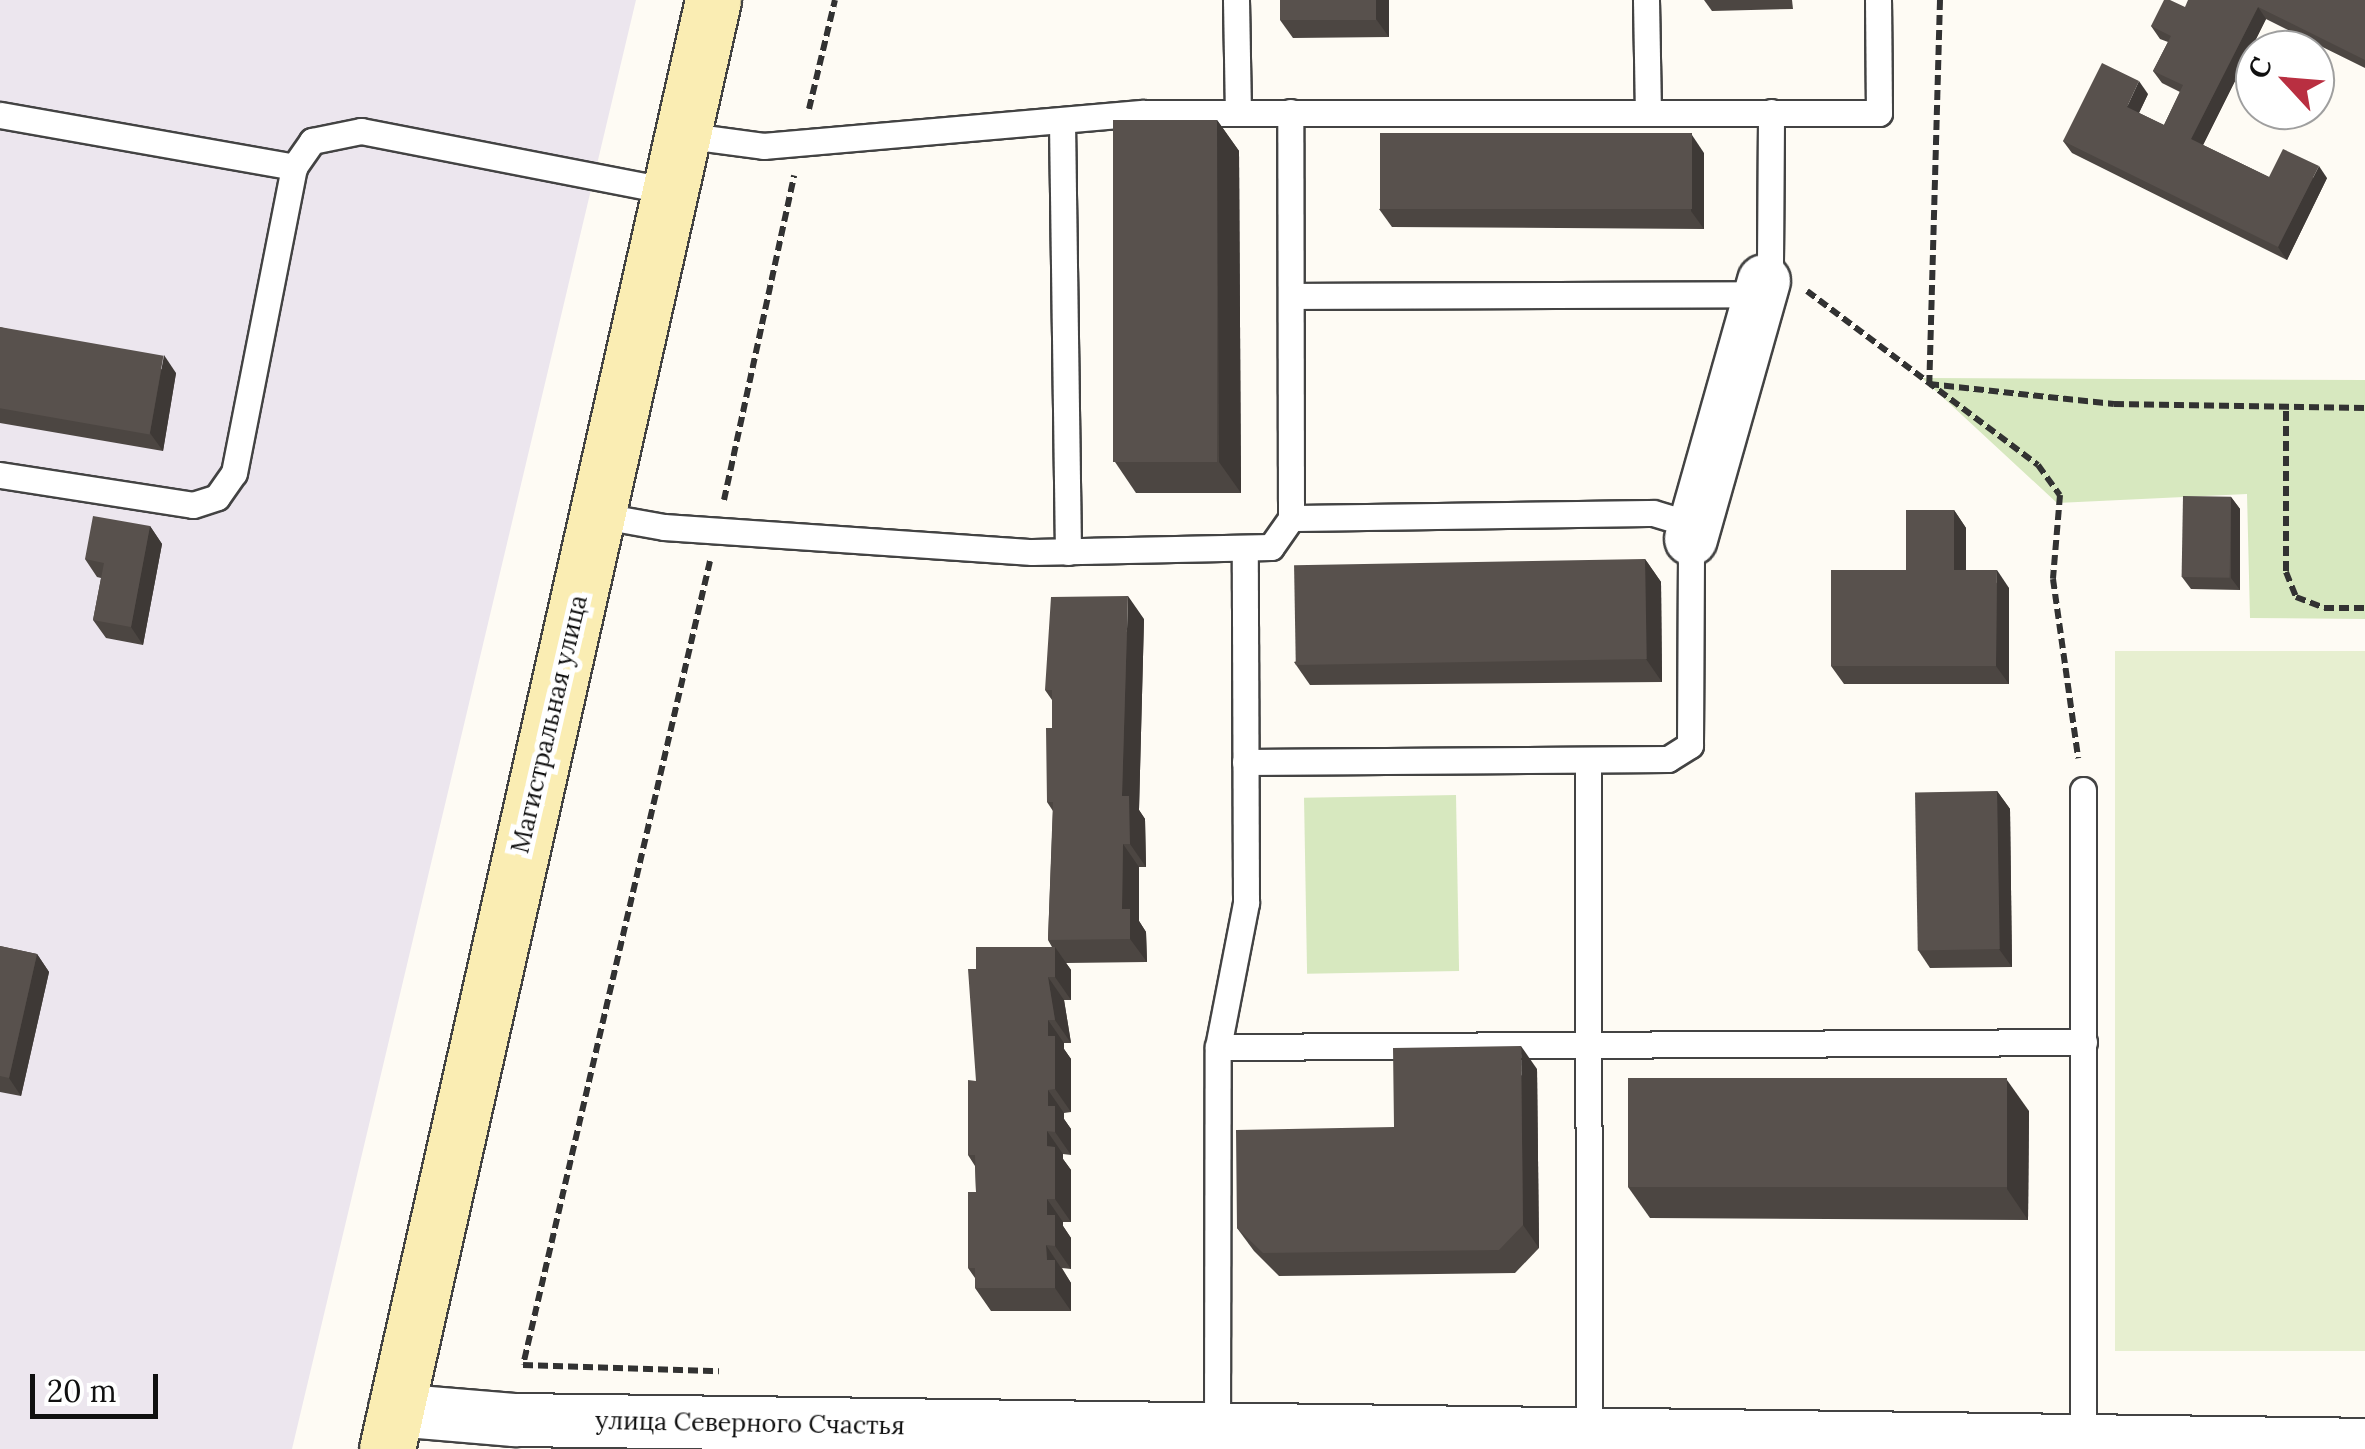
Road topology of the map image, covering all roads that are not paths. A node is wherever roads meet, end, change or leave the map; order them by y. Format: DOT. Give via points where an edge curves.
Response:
graph roads {
  1 [pos="713,0"];
  2 [pos="1236,0"];
  3 [pos="1646,0"];
  4 [pos="1878,0"];
  5 [pos="1648,111"];
  6 [pos="1238,112"];
  7 [pos="1290,112"];
  8 [pos="1771,112"];
  9 [pos="0,115"];
  10 [pos="1062,122"];
  11 [pos="682,135"];
  12 [pos="294,167"];
  13 [pos="670,191"];
  14 [pos="1767,272"];
  15 [pos="1291,296"];
  16 [pos="0,475"];
  17 [pos="596,515"];
  18 [pos="1291,518"];
  19 [pos="1692,539"];
  20 [pos="1068,552"];
  21 [pos="1245,552"];
  22 [pos="1588,760"];
  23 [pos="1244,762"];
  24 [pos="2082,790"];
  25 [pos="2084,1042"];
  26 [pos="1593,1043"];
  27 [pos="1218,1047"];
  28 [pos="391,1429"];
  29 [pos="1217,1430"];
  30 [pos="1589,1435"];
  31 [pos="716,1436"];
  32 [pos="1350,1440"];
  33 [pos="2083,1441"];
  34 [pos="1889,1445"];
  35 [pos="2362,1446"];
  1 -- 11 [label="main road, Магистральная улица"];
  2 -- 6 [label="lane"];
  3 -- 5 [label="lane"];
  4 -- 8 [label="lane" via="1878,113"];
  5 -- 7 [label="lane"];
  5 -- 8 [label="lane"];
  6 -- 7 [label="lane"];
  6 -- 10 [label="lane"];
  7 -- 15 [label="lane"];
  8 -- 14 [label="lane"];
  9 -- 12 [label="lane"];
  10 -- 11 [label="lane" via="801,143"];
  10 -- 20 [label="lane"];
  11 -- 13 [label="main road, Магистральная улица"];
  12 -- 13 [label="lane" via="312,141 361,131"];
  12 -- 16 [label="lane" via="234,473 216,498 193,505"];
  13 -- 17 [label="main road, Магистральная улица"];
  14 -- 15 [label="lane" via="1751,294 1733,298"];
  14 -- 19 [label="street"];
  15 -- 18 [label="lane"];
  17 -- 20 [label="lane" via="717,531"];
  17 -- 28 [label="main road, Магистральная улица"];
  18 -- 19 [label="lane" via="1653,513 1683,522"];
  18 -- 21 [label="lane" via="1270,547"];
  19 -- 22 [label="lane" via="1690,745 1668,759"];
  20 -- 21 [label="lane"];
  21 -- 23 [label="lane"];
  22 -- 23 [label="lane"];
  22 -- 26 [label="lane"];
  23 -- 27 [label="lane" via="1246,903"];
  24 -- 25 [label="lane"];
  25 -- 26 [label="lane"];
  25 -- 33 [label="lane"];
  26 -- 27 [label="lane"];
  26 -- 30 [label="lane"];
  27 -- 29 [label="lane"];
  28 -- 31 [label="street, улица Северного Счастья" via="515,1420"];
  29 -- 31 [label="street, улица Северного Счастья"];
  29 -- 32 [label="street, улица Северного Счастья"];
  30 -- 32 [label="street, улица Северного Счастья"];
  30 -- 34 [label="street, улица Северного Счастья"];
  33 -- 34 [label="street, улица Северного Счастья"];
  33 -- 35 [label="street, улица Северного Счастья"];
}
